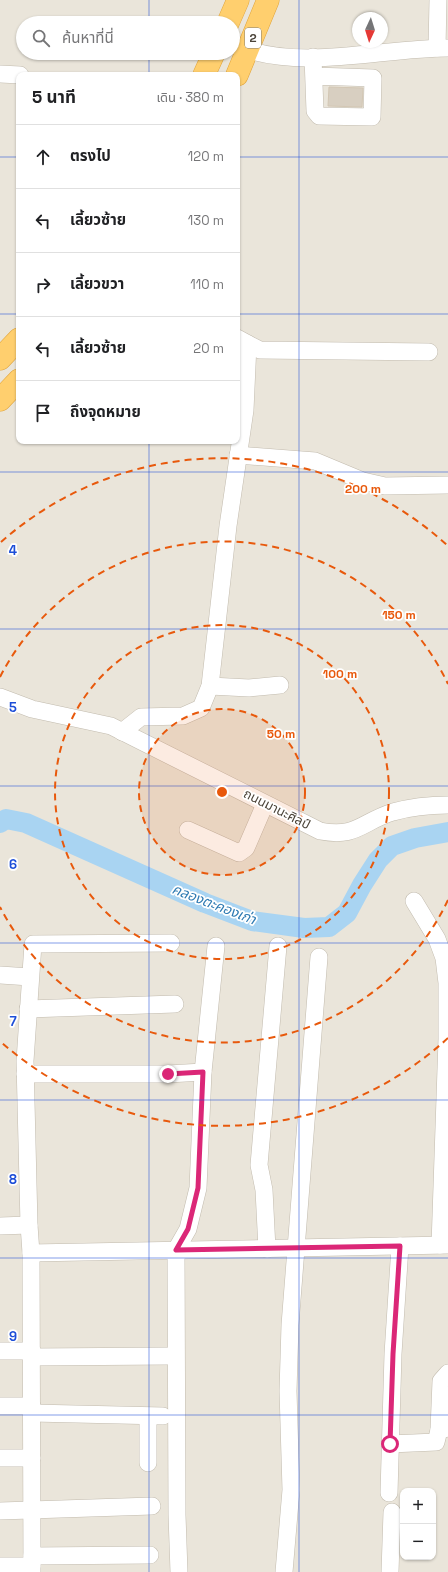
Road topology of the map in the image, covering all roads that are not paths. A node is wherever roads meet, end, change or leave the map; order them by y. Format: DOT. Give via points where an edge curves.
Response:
graph roads {
  1 [pos="238,0"];
  2 [pos="268,0"];
  3 [pos="438,0"];
  4 [pos="231,16"];
  5 [pos="443,48"];
  6 [pos="249,50"];
  7 [pos="313,57"];
  8 [pos="211,60"];
  9 [pos="205,72"];
  10 [pos="238,72"];
  11 [pos="0,74"];
  12 [pos="16,75"];
  13 [pos="314,76"];
  14 [pos="242,341"];
  15 [pos="16,342"];
  16 [pos="429,352"];
  17 [pos="0,359"];
  18 [pos="16,383"];
  19 [pos="0,400"];
  20 [pos="240,441"];
  21 [pos="240,444"];
  22 [pos="238,456"];
  23 [pos="448,485"];
  24 [pos="280,685"];
  25 [pos="210,686"];
  26 [pos="0,697"];
  27 [pos="122,732"];
  28 [pos="265,804"];
  29 [pos="448,805"];
  30 [pos="188,830"];
  31 [pos="414,901"];
  32 [pos="171,943"];
  33 [pos="216,946"];
  34 [pos="278,946"];
  35 [pos="319,957"];
  36 [pos="0,975"];
  37 [pos="30,977"];
  38 [pos="175,1004"];
  39 [pos="28,1009"];
  40 [pos="203,1072"];
  41 [pos="25,1074"];
  42 [pos="29,1224"];
  43 [pos="0,1226"];
  44 [pos="444,1245"];
  45 [pos="400,1246"];
  46 [pos="295,1248"];
  47 [pos="268,1249"];
  48 [pos="176,1250"];
  49 [pos="31,1253"];
  50 [pos="0,1351"];
  51 [pos="32,1354"];
  52 [pos="171,1356"];
  53 [pos="448,1373"];
  54 [pos="0,1406"];
  55 [pos="32,1410"];
  56 [pos="444,1429"];
  57 [pos="390,1444"];
  58 [pos="0,1458"];
  59 [pos="32,1458"];
  60 [pos="148,1463"];
  61 [pos="389,1493"];
  62 [pos="152,1506"];
  63 [pos="32,1510"];
  64 [pos="0,1511"];
  65 [pos="392,1512"];
  66 [pos="150,1555"];
  67 [pos="32,1565"];
  68 [pos="0,1566"];
  69 [pos="179,1572"];
  70 [pos="284,1572"];
  71 [pos="390,1572"];
  1 -- 4 [label="highway, 2"];
  2 -- 6 [label="highway, 2"];
  3 -- 5 [label="street"];
  5 -- 7 [label="street"];
  6 -- 7 [label="street" via="264,55"];
  6 -- 10 [label="highway, 2"];
  7 -- 13 [label="street"];
  8 -- 9 [label="highway"];
  11 -- 12 [label="street"];
  14 -- 16 [label="street" via="260,350"];
  14 -- 20 [label="street" via="244,410"];
  15 -- 17 [label="highway"];
  18 -- 19 [label="highway"];
  21 -- 22 [label="street"];
  22 -- 23 [label="street" via="315,461 362,481 385,486"];
  22 -- 25 [label="street"];
  24 -- 25 [label="street" via="249,688"];
  25 -- 27 [label="street" via="201,708 183,716 141,717"];
  26 -- 27 [label="street, ถนนมานะศิลป์" via="32,709 111,726"];
  27 -- 28 [label="street, ถนนมานะศิลป์"];
  28 -- 29 [label="street, ถนนมานะศิลป์" via="320,831 335,834 350,832 392,813"];
  28 -- 30 [label="street" via="246,848 238,853"];
  31 -- 44 [label="street" via="437,939 444,958 447,1039"];
  32 -- 37 [label="street" via="33,944"];
  33 -- 40 [label="street"];
  34 -- 47 [label="street" via="259,1165 264,1190"];
  35 -- 46 [label="street"];
  36 -- 37 [label="street"];
  37 -- 39 [label="street"];
  38 -- 39 [label="street"];
  39 -- 41 [label="street"];
  40 -- 41 [label="street"];
  40 -- 48 [label="street" via="198,1188 188,1229"];
  41 -- 42 [label="street"];
  42 -- 43 [label="street"];
  42 -- 49 [label="street"];
  44 -- 45 [label="street"];
  45 -- 46 [label="street"];
  45 -- 57 [label="street"];
  46 -- 47 [label="street"];
  46 -- 70 [label="street" via="288,1383 292,1490"];
  47 -- 48 [label="street"];
  48 -- 49 [label="street"];
  48 -- 69 [label="street"];
  49 -- 51 [label="street"];
  50 -- 51 [label="street"];
  51 -- 52 [label="street"];
  51 -- 55 [label="street"];
  53 -- 56 [label="street" via="441,1381"];
  54 -- 55 [label="street"];
  55 -- 59 [label="street"];
  55 -- 60 [label="street" via="155,1416"];
  56 -- 57 [label="street" via="436,1442"];
  57 -- 61 [label="street"];
  58 -- 59 [label="street"];
  59 -- 63 [label="street"];
  62 -- 63 [label="street"];
  63 -- 64 [label="street"];
  63 -- 67 [label="street"];
  65 -- 71 [label="street"];
  66 -- 67 [label="street"];
  67 -- 68 [label="street"];
}
